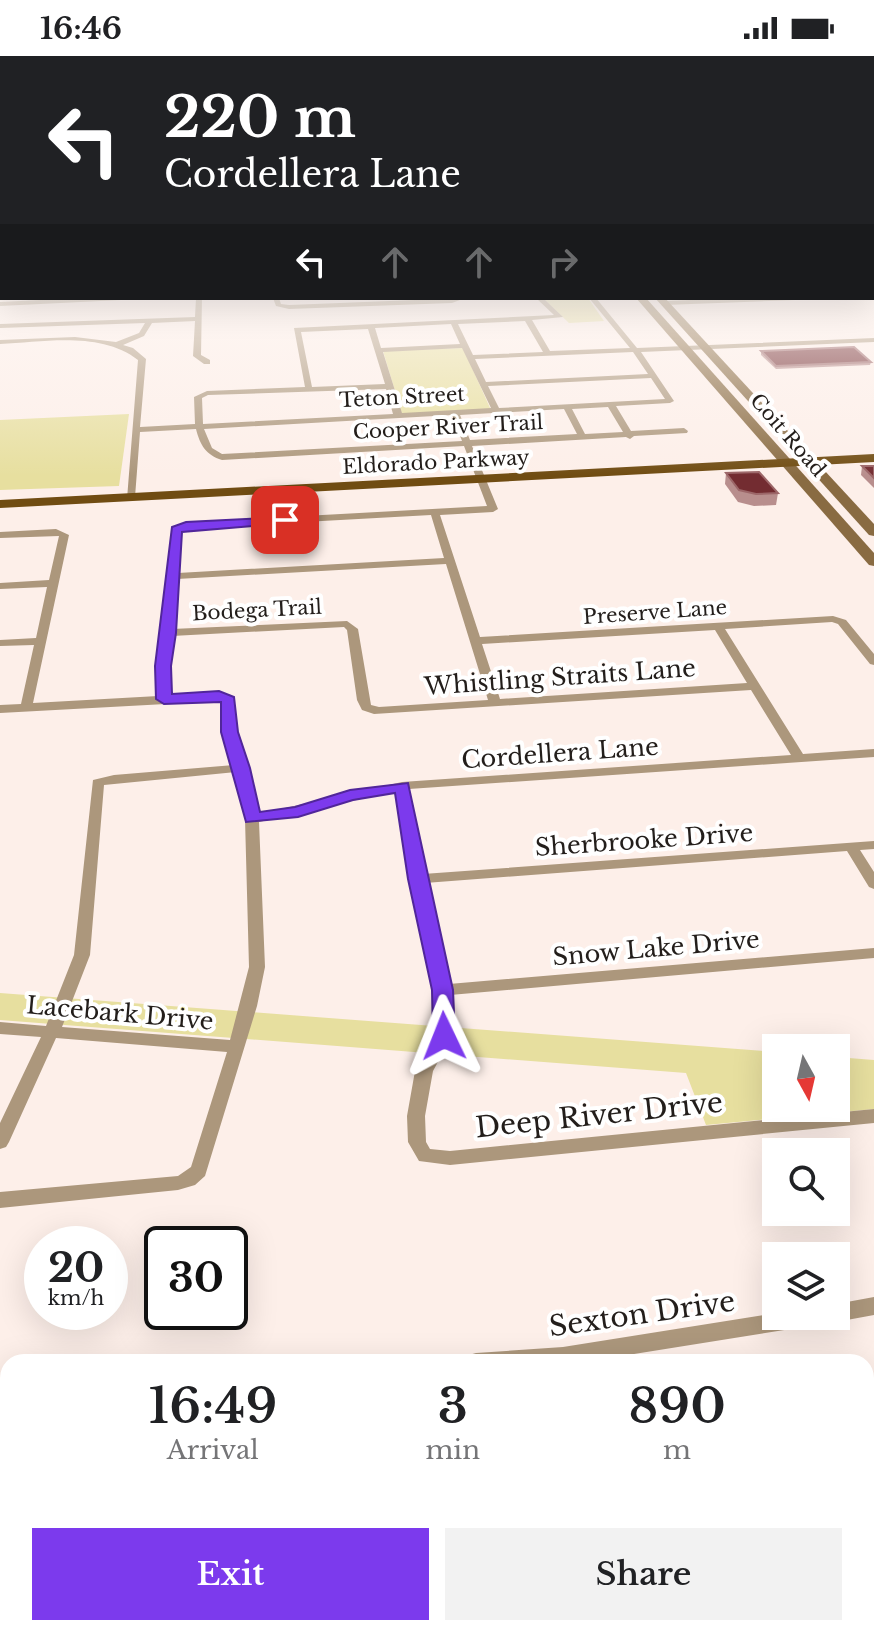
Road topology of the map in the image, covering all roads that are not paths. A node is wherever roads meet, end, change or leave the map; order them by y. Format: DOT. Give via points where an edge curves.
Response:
graph roads {
  1 [pos="131,329"];
  2 [pos="147,329"];
  3 [pos="198,329"];
  4 [pos="321,329"];
  5 [pos="372,329"];
  6 [pos="457,329"];
  7 [pos="533,329"];
  8 [pos="617,329"];
  9 [pos="669,329"];
  10 [pos="687,329"];
  11 [pos="874,340"];
  12 [pos="0,342"];
  13 [pos="104,343"];
  14 [pos="115,345"];
  15 [pos="465,346"];
  16 [pos="686,348"];
  17 [pos="705,348"];
  18 [pos="379,350"];
  19 [pos="635,351"];
  20 [pos="548,354"];
  21 [pos="471,357"];
  22 [pos="207,362"];
  23 [pos="654,376"];
  24 [pos="483,384"];
  25 [pos="390,386"];
  26 [pos="309,389"];
  27 [pos="611,405"];
  28 [pos="567,407"];
  29 [pos="496,411"];
  30 [pos="455,413"];
  31 [pos="398,415"];
  32 [pos="200,426"];
  33 [pos="136,430"];
  34 [pos="684,431"];
  35 [pos="630,436"];
  36 [pos="583,438"];
  37 [pos="467,444"];
  38 [pos="874,450"];
  39 [pos="805,457"];
  40 [pos="781,458"];
  41 [pos="874,458"];
  42 [pos="479,476"];
  43 [pos="130,493"];
  44 [pos="0,495"];
  45 [pos="0,504"];
  46 [pos="435,513"];
  47 [pos="846,531"];
  48 [pos="873,531"];
  49 [pos="0,535"];
  50 [pos="451,561"];
  51 [pos="874,562"];
  52 [pos="172,576"];
  53 [pos="54,583"];
  54 [pos="0,586"];
  55 [pos="718,626"];
  56 [pos="169,633"];
  57 [pos="41,641"];
  58 [pos="475,641"];
  59 [pos="0,643"];
  60 [pos="874,662"];
  61 [pos="755,686"];
  62 [pos="164,699"];
  63 [pos="495,703"];
  64 [pos="26,707"];
  65 [pos="368,708"];
  66 [pos="0,709"];
  67 [pos="874,753"];
  68 [pos="800,759"];
  69 [pos="242,768"];
  70 [pos="402,786"];
  71 [pos="252,819"];
  72 [pos="874,845"];
  73 [pos="851,847"];
  74 [pos="417,879"];
  75 [pos="874,884"];
  76 [pos="874,953"];
  77 [pos="442,990"];
  78 [pos="0,1028"];
  79 [pos="51,1032"];
  80 [pos="237,1047"];
  81 [pos="874,1116"];
  82 [pos="0,1142"];
  83 [pos="0,1200"];
  84 [pos="874,1306"];
  85 [pos="850,1310"];
  86 [pos="762,1325"];
  87 [pos="576,1354"];
  1 -- 13 [label="street"];
  2 -- 14 [label="street"];
  3 -- 22 [label="street" via="197,356"];
  4 -- 26 [label="street" via="297,330"];
  5 -- 18 [label="street"];
  6 -- 15 [label="street"];
  7 -- 20 [label="street"];
  8 -- 19 [label="street"];
  9 -- 16 [label="main road, Coit Road"];
  10 -- 17 [label="main road, Coit Road"];
  11 -- 17 [label="street"];
  12 -- 13 [label="street"];
  13 -- 14 [label="street"];
  14 -- 33 [label="street" via="136,353 143,365"];
  15 -- 18 [label="street"];
  15 -- 21 [label="street"];
  16 -- 17 [label="street"];
  16 -- 19 [label="street"];
  16 -- 40 [label="main road, Coit Road"];
  17 -- 39 [label="main road, Coit Road"];
  18 -- 25 [label="street"];
  19 -- 20 [label="street"];
  19 -- 23 [label="street"];
  20 -- 21 [label="street"];
  21 -- 24 [label="street"];
  23 -- 24 [label="street"];
  23 -- 27 [label="street, Teton Street" via="670,401"];
  24 -- 29 [label="street"];
  25 -- 26 [label="street"];
  25 -- 31 [label="street"];
  26 -- 32 [label="street" via="201,395 196,410"];
  27 -- 28 [label="street, Teton Street"];
  27 -- 35 [label="street"];
  28 -- 29 [label="street, Teton Street"];
  28 -- 36 [label="street"];
  29 -- 30 [label="street, Teton Street"];
  30 -- 31 [label="street, Teton Street"];
  30 -- 37 [label="street"];
  31 -- 32 [label="street, Teton Street"];
  32 -- 33 [label="street, Teton Street"];
  32 -- 37 [label="street, Cooper River Trail" via="214,456"];
  33 -- 43 [label="street"];
  34 -- 35 [label="street, Cooper River Trail"];
  35 -- 36 [label="street, Cooper River Trail"];
  36 -- 37 [label="street, Cooper River Trail"];
  37 -- 42 [label="street"];
  38 -- 39 [label="main road, Eldorado Parkway"];
  39 -- 40 [label="main road, Eldorado Parkway"];
  39 -- 41 [label="main road, Eldorado Parkway"];
  39 -- 48 [label="main road, Coit Road"];
  40 -- 42 [label="main road, Eldorado Parkway"];
  40 -- 47 [label="main road, Coit Road"];
  42 -- 43 [label="main road, Eldorado Parkway"];
  42 -- 46 [label="street" via="493,509"];
  43 -- 44 [label="main road, Eldorado Parkway"];
  43 -- 45 [label="main road, Eldorado Parkway"];
  46 -- 50 [label="street"];
  46 -- 52 [label="street" via="179,528"];
  47 -- 48 [label="main road"];
  47 -- 51 [label="main road, Coit Road"];
  49 -- 53 [label="street" via="62,533"];
  50 -- 52 [label="street"];
  50 -- 58 [label="street"];
  52 -- 56 [label="street"];
  53 -- 54 [label="street"];
  53 -- 57 [label="street"];
  55 -- 58 [label="street, Preserve Lane"];
  55 -- 60 [label="street, Preserve Lane" via="837,619"];
  55 -- 61 [label="street"];
  56 -- 62 [label="street"];
  56 -- 65 [label="street, Bodega Trail" via="347,624"];
  57 -- 59 [label="street"];
  57 -- 64 [label="street"];
  58 -- 63 [label="street"];
  61 -- 63 [label="street, Whistling Straits Lane"];
  61 -- 68 [label="street"];
  62 -- 64 [label="street"];
  62 -- 69 [label="street" via="222,696 229,702 230,732"];
  63 -- 65 [label="street, Whistling Straits Lane"];
  64 -- 66 [label="street"];
  67 -- 68 [label="street, Cordellera Lane"];
  68 -- 70 [label="street, Cordellera Lane"];
  69 -- 71 [label="street"];
  69 -- 79 [label="street" via="100,781 82,955"];
  70 -- 71 [label="street, Cordellera Lane"];
  70 -- 74 [label="street"];
  71 -- 80 [label="street" via="257,967"];
  72 -- 73 [label="street, Sherbrooke Drive"];
  73 -- 74 [label="street, Sherbrooke Drive"];
  73 -- 75 [label="street"];
  74 -- 77 [label="street"];
  76 -- 77 [label="street, Snow Lake Drive"];
  77 -- 81 [label="street, Deep River Drive" via="444,1036 424,1071 416,1116 417,1142 425,1156 450,1158"];
  78 -- 79 [label="street, Lacebark Drive"];
  79 -- 80 [label="street, Lacebark Drive"];
  79 -- 82 [label="street"];
  80 -- 83 [label="street" via="199,1171 192,1177 178,1183"];
  84 -- 85 [label="street"];
  86 -- 87 [label="street, Sexton Drive"];
}
